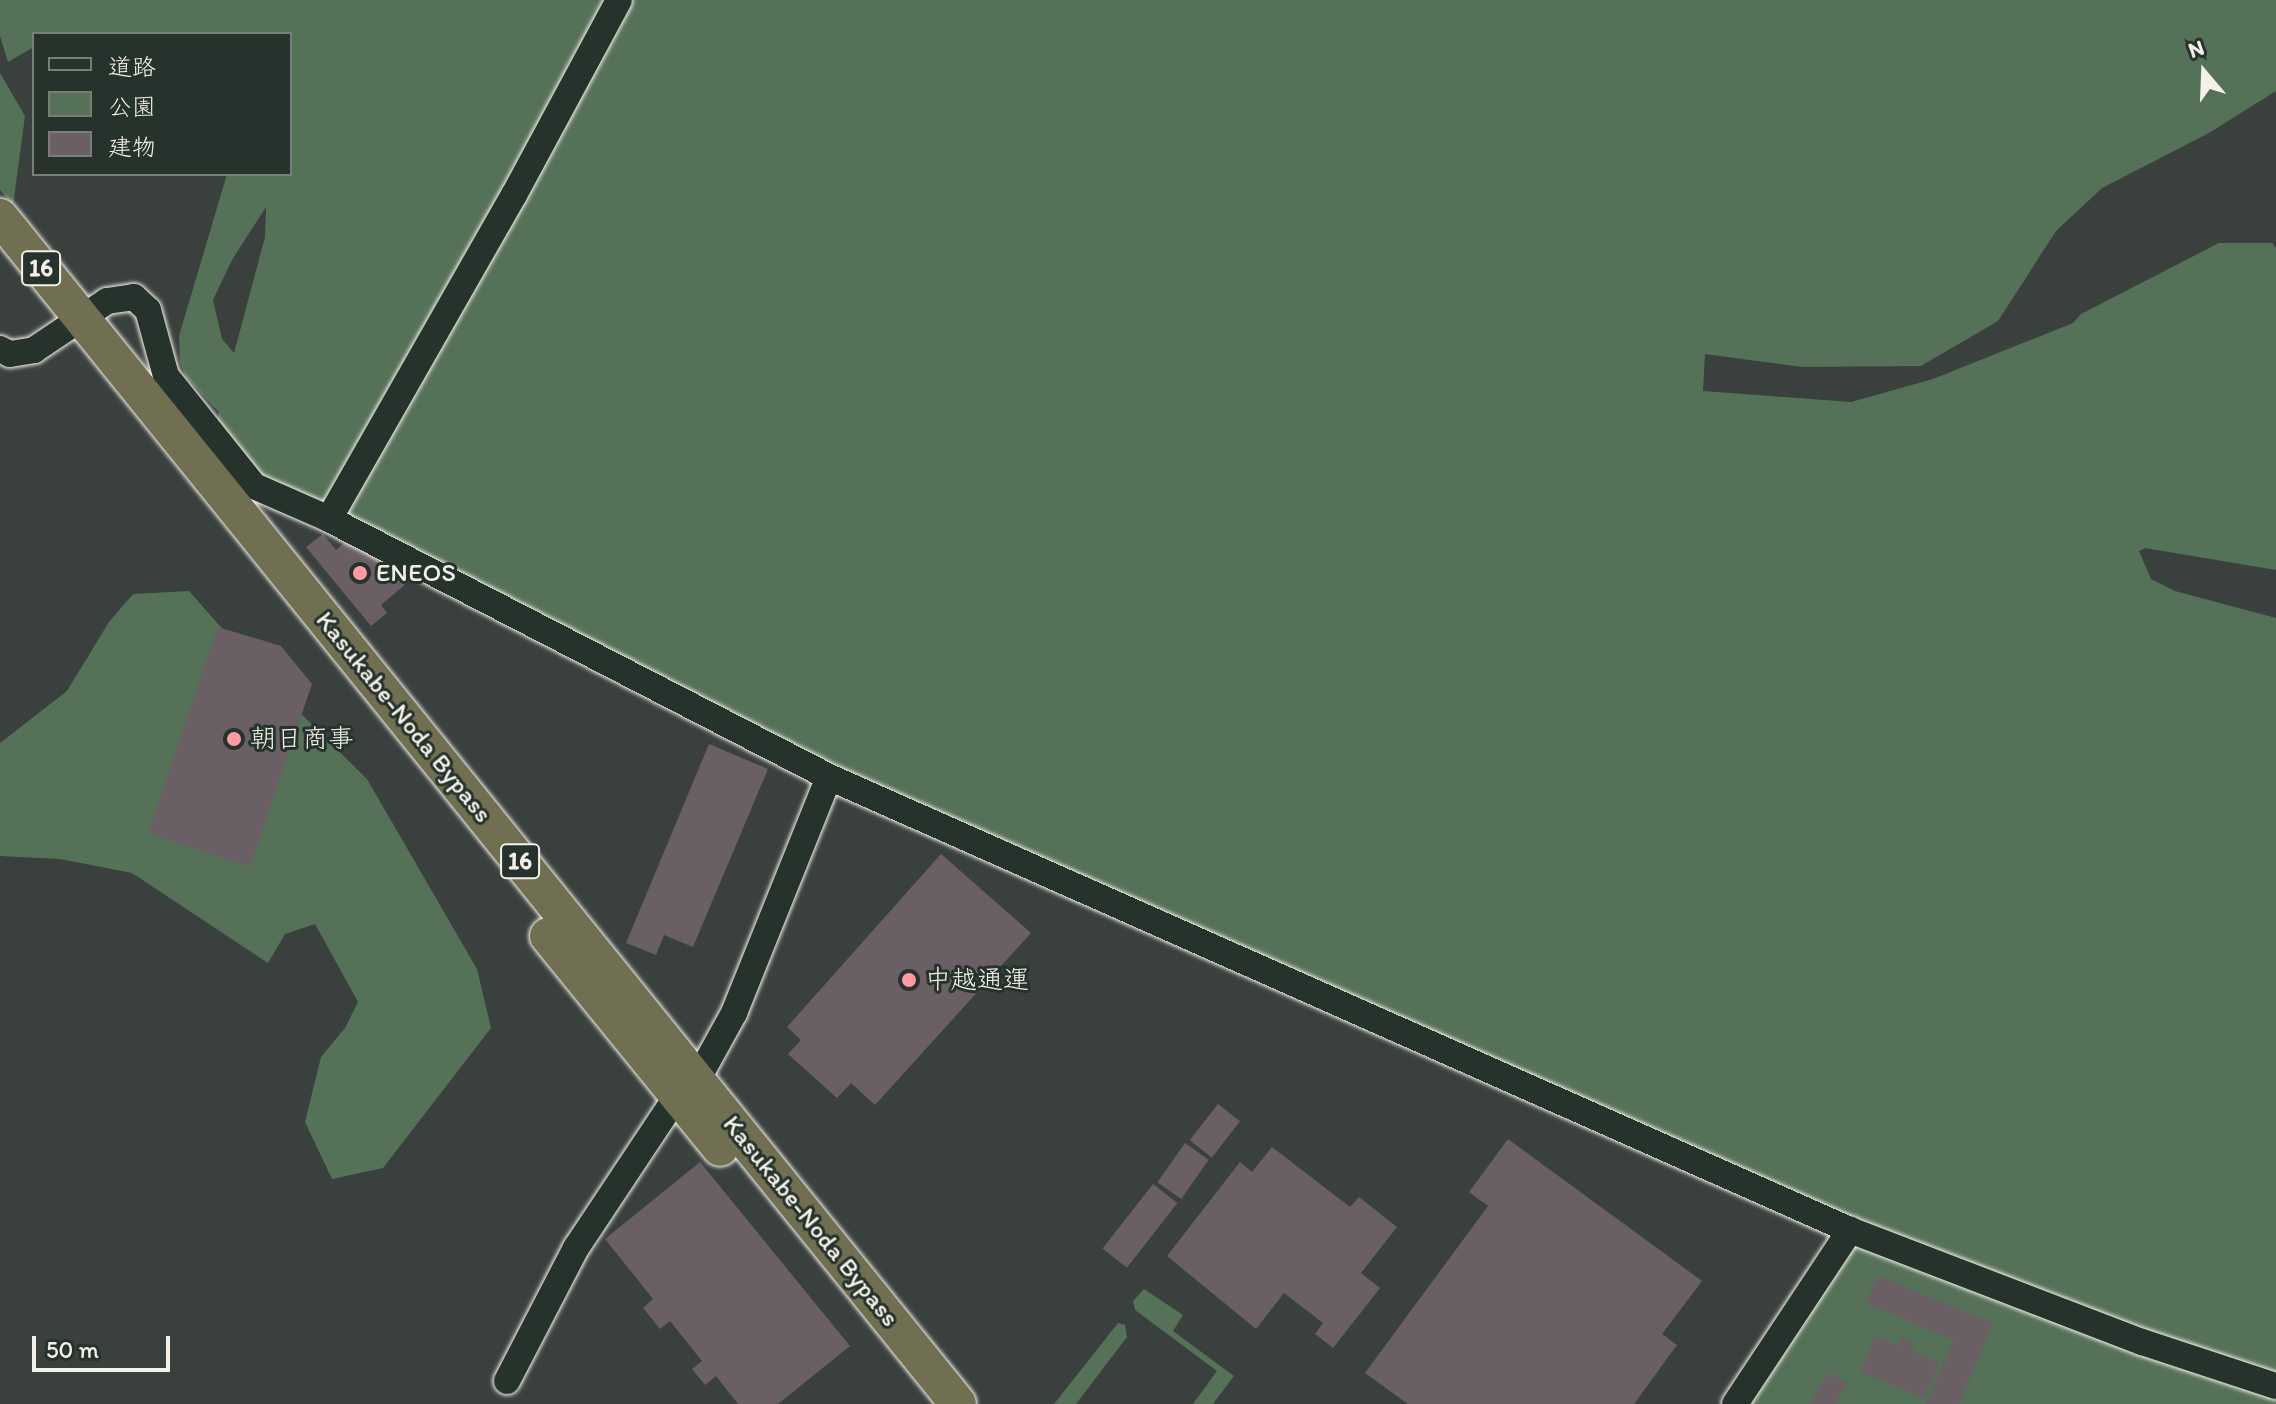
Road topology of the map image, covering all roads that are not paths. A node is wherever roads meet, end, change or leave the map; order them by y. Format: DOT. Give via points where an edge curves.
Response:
graph roads {
  1 [pos="619,0"];
  2 [pos="0,217"];
  3 [pos="0,256"];
  4 [pos="73,326"];
  5 [pos="0,349"];
  6 [pos="329,519"];
  7 [pos="829,777"];
  8 [pos="687,1088"];
  9 [pos="1850,1230"];
  10 [pos="507,1381"];
  11 [pos="2276,1386"];
  12 [pos="928,1404"];
  13 [pos="958,1404"];
  14 [pos="1735,1404"];
  1 -- 6 [label="street"];
  2 -- 4 [label="highway, Kasukabe-Noda Bypass / 16"];
  3 -- 4 [label="highway, Kasukabe-Noda Bypass / 16"];
  4 -- 5 [label="street" via="34,350 10,354"];
  4 -- 6 [label="street" via="107,301 143,301 166,376 254,486"];
  4 -- 8 [label="highway, Kasukabe-Noda Bypass / 16"];
  6 -- 7 [label="street"];
  7 -- 8 [label="street" via="734,1013"];
  7 -- 9 [label="street"];
  8 -- 10 [label="street" via="576,1248"];
  8 -- 12 [label="highway, Kasukabe-Noda Bypass / 16"];
  8 -- 13 [label="highway, Kasukabe-Noda Bypass / 16"];
  9 -- 11 [label="street" via="2142,1342"];
  9 -- 14 [label="street"];
}
